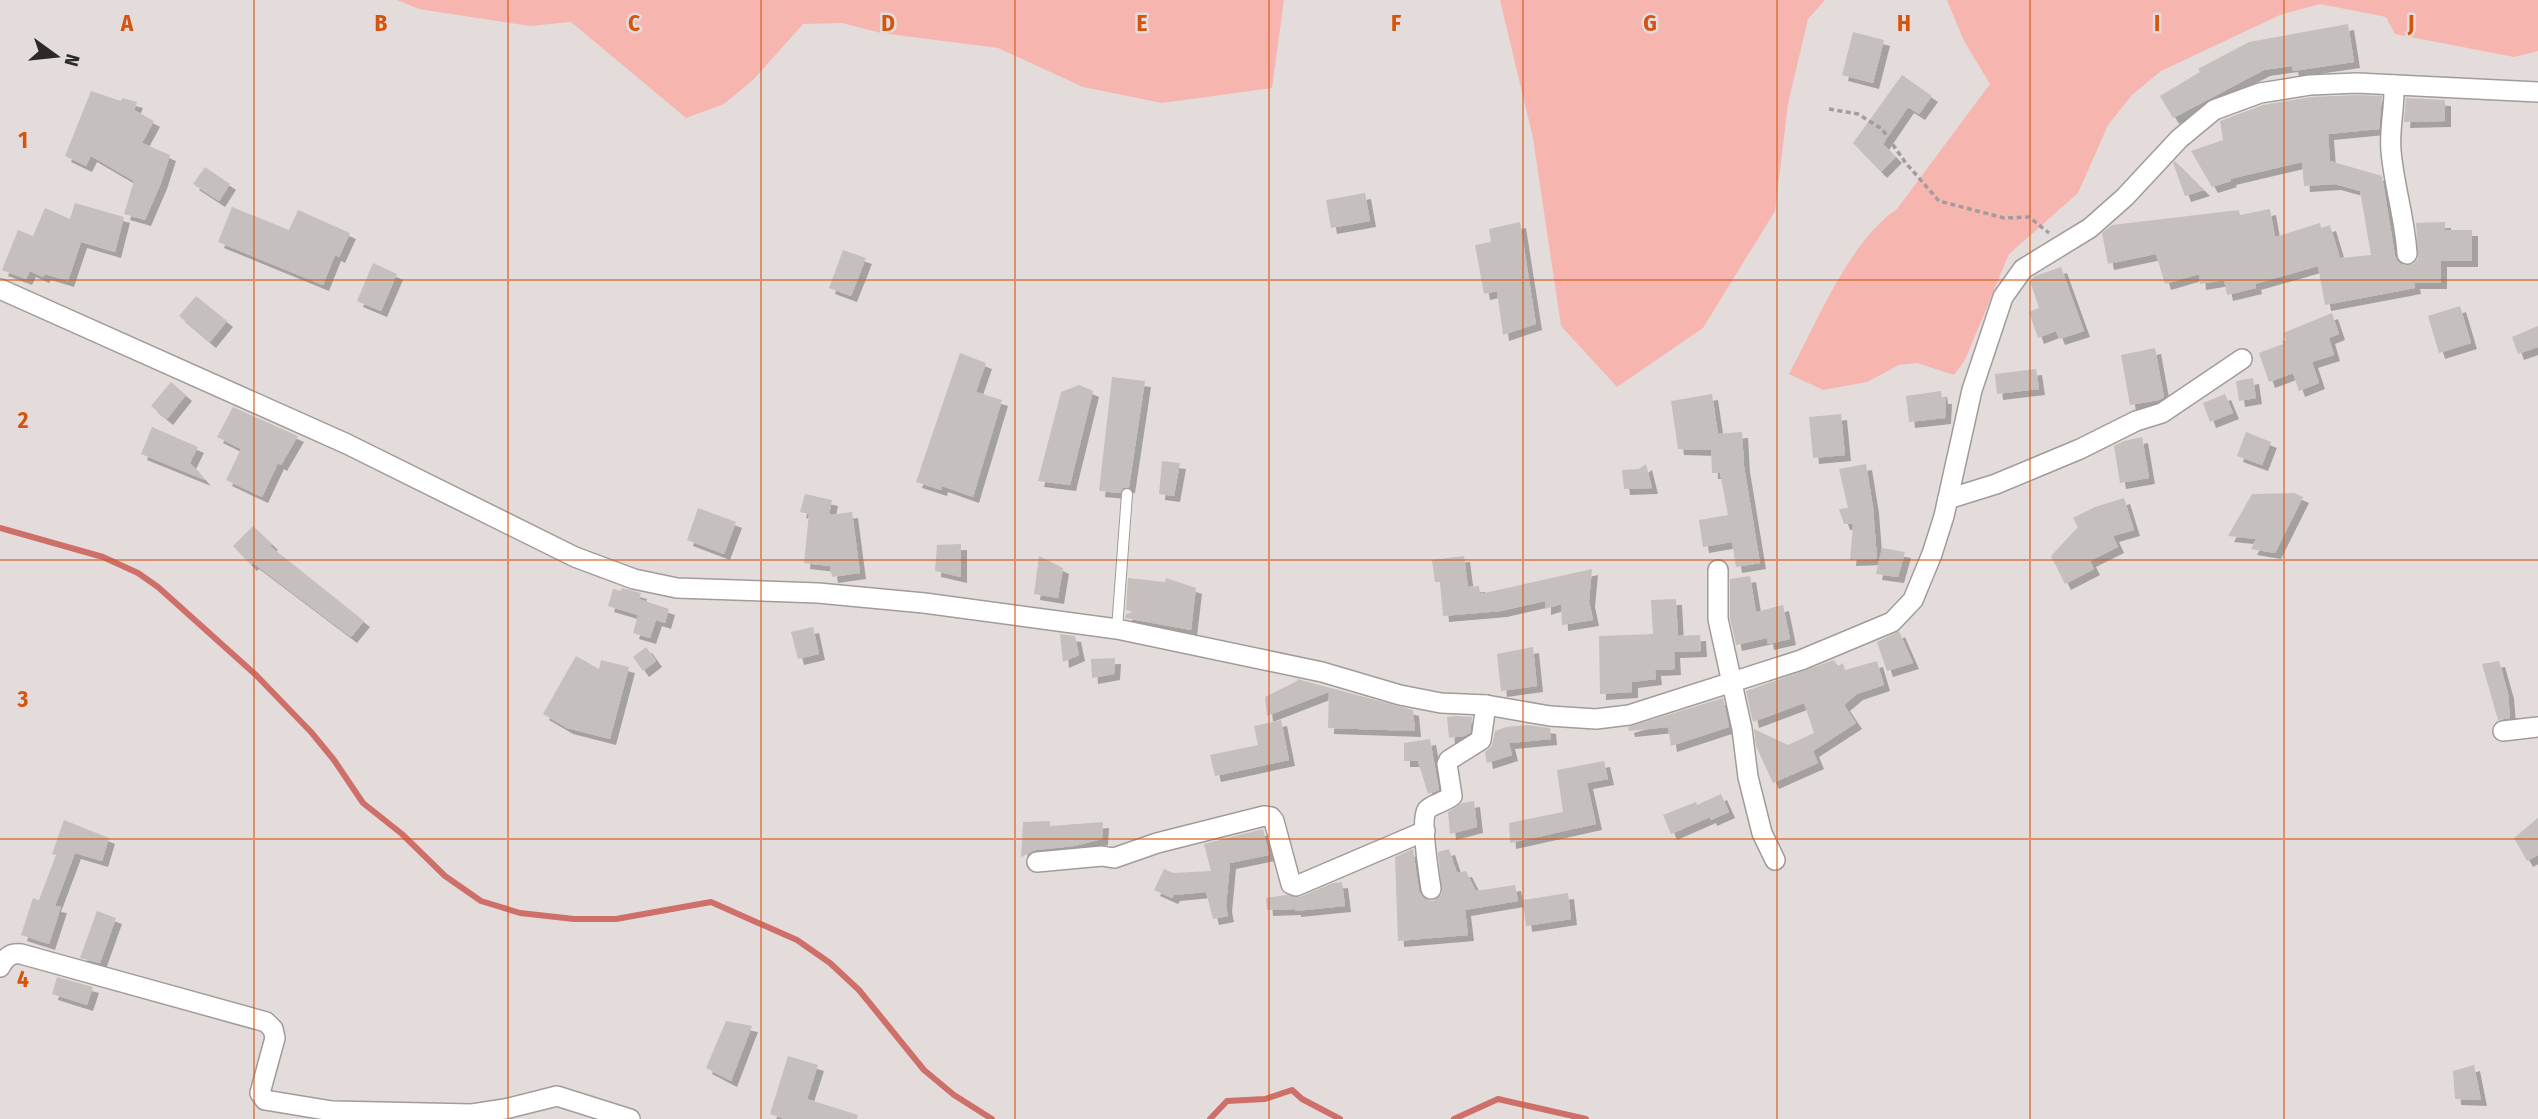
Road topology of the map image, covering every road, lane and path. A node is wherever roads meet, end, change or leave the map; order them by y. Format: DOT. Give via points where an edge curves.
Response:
graph roads {
  1 [pos="2394,85"];
  2 [pos="2538,92"];
  3 [pos="1829,110"];
  4 [pos="2056,248"];
  5 [pos="2407,254"];
  6 [pos="1,291"];
  7 [pos="2242,359"];
  8 [pos="1127,494"];
  9 [pos="1948,499"];
  10 [pos="1718,570"];
  11 [pos="1117,629"];
  12 [pos="1730,681"];
  13 [pos="1486,705"];
  14 [pos="2538,727"];
  15 [pos="2503,731"];
  16 [pos="1425,831"];
  17 [pos="1775,860"];
  18 [pos="1037,862"];
  19 [pos="1431,889"];
  20 [pos="0,967"];
  21 [pos="630,1119"];
  1 -- 2 [label="street"];
  1 -- 4 [label="street" via="2310,85 2260,93 2214,110 2090,228"];
  1 -- 5 [label="street" via="2391,147"];
  3 -- 4 [label="path" via="1858,114 1882,129 1939,201 2004,218 2029,217 2048,231"];
  4 -- 9 [label="street" via="2023,269 2003,298 1972,390"];
  6 -- 11 [label="street" via="347,444 575,557 634,579 677,588 818,593 924,603"];
  7 -- 9 [label="street" via="2162,413 1996,484"];
  8 -- 11 [label="lane"];
  9 -- 12 [label="street" via="1913,600 1892,622 1801,660"];
  10 -- 12 [label="street" via="1718,619"];
  11 -- 13 [label="street" via="1322,671 1400,695"];
  12 -- 13 [label="street" via="1629,715 1596,719"];
  12 -- 17 [label="street" via="1754,806"];
  13 -- 16 [label="street" via="1481,740 1449,760 1452,796 1429,808"];
  14 -- 15 [label="street"];
  16 -- 18 [label="street" via="1296,886 1291,884 1274,821 1264,816 1114,858"];
  16 -- 19 [label="street"];
  20 -- 21 [label="street" via="7,957 21,954 266,1022 275,1038 260,1093 265,1100 332,1111 472,1114 557,1096"];
}
